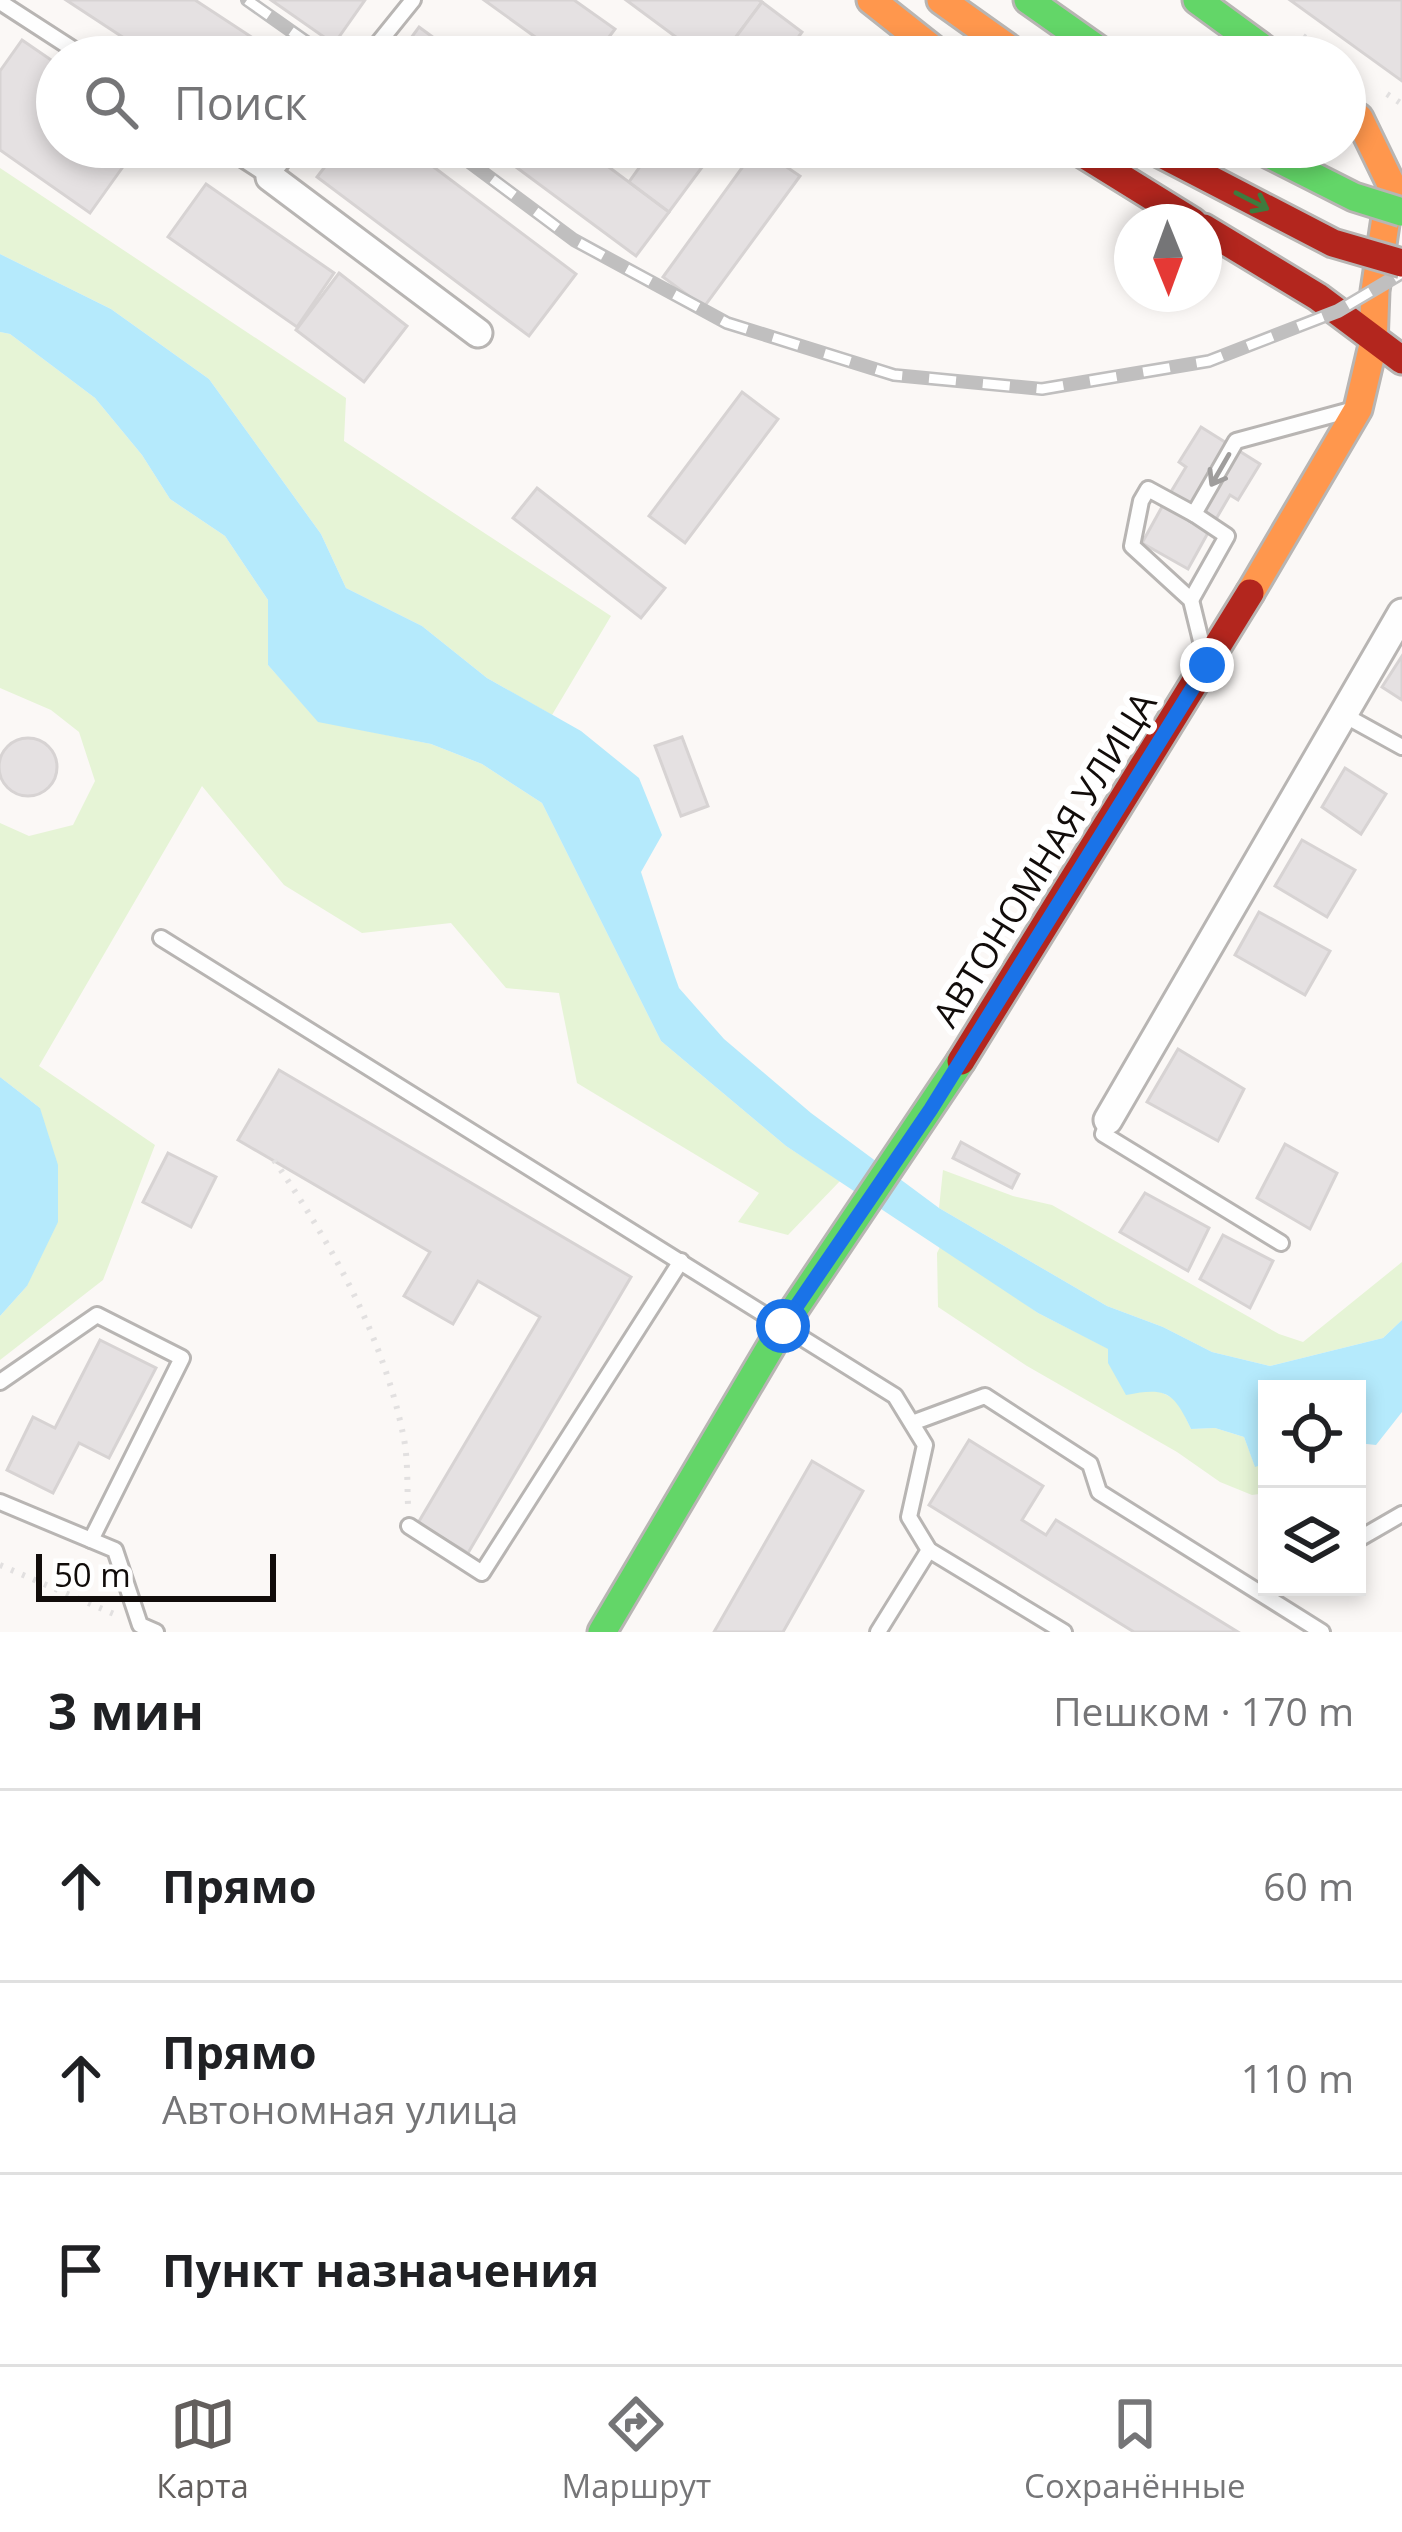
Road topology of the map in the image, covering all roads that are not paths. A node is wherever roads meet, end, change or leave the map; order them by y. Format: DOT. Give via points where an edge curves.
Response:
graph roads {
  1 [pos="413,0"];
  2 [pos="872,0"];
  3 [pos="941,0"];
  4 [pos="1028,0"];
  5 [pos="1197,0"];
  6 [pos="0,2"];
  7 [pos="53,36"];
  8 [pos="384,36"];
  9 [pos="917,36"];
  10 [pos="992,36"];
  11 [pos="1079,36"];
  12 [pos="1246,36"];
  13 [pos="1366,135"];
  14 [pos="256,168"];
  15 [pos="277,168"];
  16 [pos="1106,168"];
  17 [pos="1188,168"];
  18 [pos="1297,168"];
  19 [pos="270,177"];
  20 [pos="1396,183"];
  21 [pos="1164,204"];
  22 [pos="1402,212"];
  23 [pos="1222,239"];
  24 [pos="1402,263"];
  25 [pos="478,333"];
  26 [pos="1373,344"];
  27 [pos="1402,360"];
  28 [pos="1358,409"];
  29 [pos="1194,514"];
  30 [pos="1191,600"];
  31 [pos="1402,613"];
  32 [pos="1207,665"];
  33 [pos="1344,715"];
  34 [pos="1402,747"];
  35 [pos="160,938"];
  36 [pos="1108,1120"];
  37 [pos="1281,1243"];
  38 [pos="681,1261"];
  39 [pos="783,1326"];
  40 [pos="0,1382"];
  41 [pos="912,1423"];
  42 [pos="0,1502"];
  43 [pos="1402,1514"];
  44 [pos="409,1526"];
  45 [pos="1366,1535"];
  46 [pos="91,1540"];
  47 [pos="929,1550"];
  48 [pos="1258,1585"];
  49 [pos="1275,1596"];
  50 [pos="156,1632"];
  51 [pos="602,1632"];
  52 [pos="878,1632"];
  53 [pos="1064,1632"];
  54 [pos="1322,1632"];
  1 -- 8 [label="lane"];
  2 -- 9 [label="main road"];
  3 -- 10 [label="main road"];
  4 -- 11 [label="main road"];
  5 -- 12 [label="main road"];
  6 -- 7 [label="lane"];
  13 -- 20 [label="main road, АВТОНОМНАЯ УЛИЦА"];
  14 -- 19 [label="lane"];
  15 -- 19 [label="lane"];
  16 -- 21 [label="main road"];
  17 -- 24 [label="main road, one-way, bridge" via="1333,243"];
  18 -- 22 [label="main road, bridge"];
  19 -- 25 [label="street"];
  20 -- 26 [label="main road, АВТОНОМНАЯ УЛИЦА"];
  23 -- 26 [label="main road" via="1338,310"];
  26 -- 27 [label="main road"];
  26 -- 28 [label="main road, АВТОНОМНАЯ УЛИЦА"];
  28 -- 29 [label="lane, one-way" via="1237,441"];
  28 -- 32 [label="main road, АВТОНОМНАЯ УЛИЦА"];
  29 -- 30 [label="lane" via="1227,536"];
  29 -- 30 [label="lane" via="1148,489 1132,546"];
  30 -- 32 [label="lane"];
  31 -- 33 [label="street"];
  32 -- 39 [label="main road, АВТОНОМНАЯ УЛИЦА" via="931,1109"];
  33 -- 34 [label="lane"];
  33 -- 36 [label="street"];
  35 -- 38 [label="lane"];
  36 -- 37 [label="lane" via="1103,1134"];
  38 -- 39 [label="lane"];
  38 -- 44 [label="lane" via="482,1573"];
  39 -- 41 [label="lane" via="895,1396"];
  39 -- 51 [label="main road, АВТОНОМНАЯ УЛИЦА"];
  40 -- 46 [label="lane" via="97,1315 182,1358"];
  41 -- 47 [label="lane" via="925,1445 909,1517"];
  41 -- 48 [label="lane" via="985,1396 1090,1464 1099,1492"];
  42 -- 46 [label="lane"];
  43 -- 45 [label="lane"];
  46 -- 50 [label="lane" via="115,1550 140,1625"];
  47 -- 52 [label="lane"];
  47 -- 53 [label="lane"];
  49 -- 54 [label="lane"];
}
